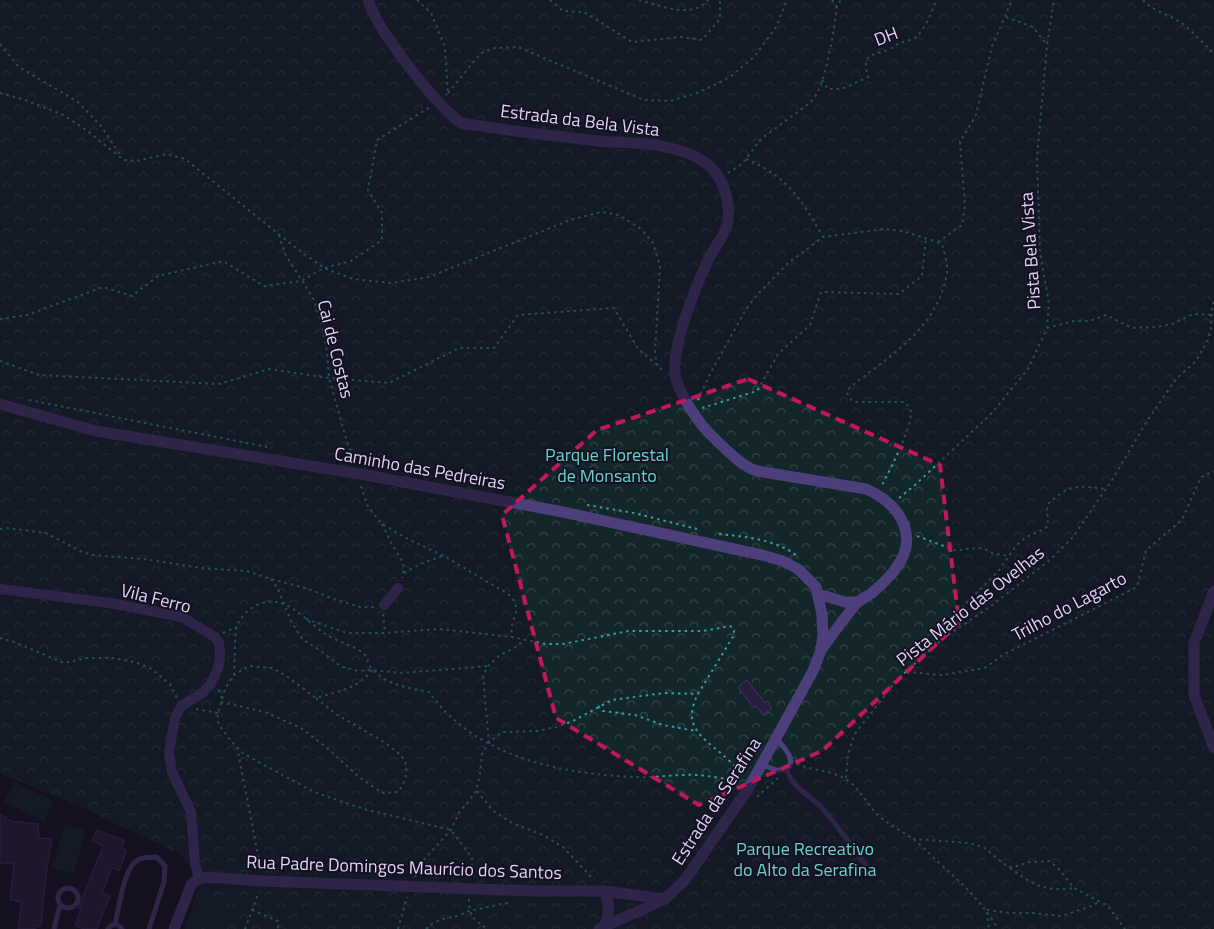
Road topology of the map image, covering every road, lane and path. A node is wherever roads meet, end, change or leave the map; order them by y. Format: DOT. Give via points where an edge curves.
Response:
graph roads {
  1 [pos="368,0"];
  2 [pos="417,0"];
  3 [pos="550,0"];
  4 [pos="639,0"];
  5 [pos="708,0"];
  6 [pos="720,0"];
  7 [pos="787,0"];
  8 [pos="832,0"];
  9 [pos="841,0"];
  10 [pos="936,0"];
  11 [pos="1012,0"];
  12 [pos="1054,0"];
  13 [pos="1143,0"];
  14 [pos="837,7"];
  15 [pos="1006,17"];
  16 [pos="0,44"];
  17 [pos="1047,45"];
  18 [pos="1214,54"];
  19 [pos="822,80"];
  20 [pos="0,94"];
  21 [pos="443,98"];
  22 [pos="746,159"];
  23 [pos="124,160"];
  24 [pos="718,177"];
  25 [pos="279,234"];
  26 [pos="823,237"];
  27 [pos="926,238"];
  28 [pos="937,242"];
  29 [pos="324,268"];
  30 [pos="301,281"];
  31 [pos="1214,302"];
  32 [pos="1213,314"];
  33 [pos="0,318"];
  34 [pos="1047,328"];
  35 [pos="0,361"];
  36 [pos="657,366"];
  37 [pos="668,374"];
  38 [pos="330,378"];
  39 [pos="0,404"];
  40 [pos="693,411"];
  41 [pos="1214,471"];
  42 [pos="360,474"];
  43 [pos="881,488"];
  44 [pos="1105,490"];
  45 [pos="894,501"];
  46 [pos="382,524"];
  47 [pos="0,529"];
  48 [pos="906,533"];
  49 [pos="444,556"];
  50 [pos="1008,556"];
  51 [pos="404,573"];
  52 [pos="271,579"];
  53 [pos="400,585"];
  54 [pos="0,589"];
  55 [pos="1214,591"];
  56 [pos="818,594"];
  57 [pos="858,602"];
  58 [pos="284,603"];
  59 [pos="383,607"];
  60 [pos="304,618"];
  61 [pos="237,627"];
  62 [pos="385,633"];
  63 [pos="949,635"];
  64 [pos="215,636"];
  65 [pos="512,636"];
  66 [pos="0,638"];
  67 [pos="524,639"];
  68 [pos="821,650"];
  69 [pos="488,666"];
  70 [pos="372,670"];
  71 [pos="906,672"];
  72 [pos="234,675"];
  73 [pos="698,694"];
  74 [pos="316,698"];
  75 [pos="221,702"];
  76 [pos="181,706"];
  77 [pos="598,706"];
  78 [pos="218,713"];
  79 [pos="696,731"];
  80 [pos="777,739"];
  81 [pos="489,743"];
  82 [pos="236,746"];
  83 [pos="1214,748"];
  84 [pos="762,765"];
  85 [pos="801,766"];
  86 [pos="787,770"];
  87 [pos="846,778"];
  88 [pos="740,779"];
  89 [pos="748,789"];
  90 [pos="476,791"];
  91 [pos="758,796"];
  92 [pos="451,830"];
  93 [pos="913,839"];
  94 [pos="1008,867"];
  95 [pos="873,875"];
  96 [pos="199,879"];
  97 [pos="263,881"];
  98 [pos="411,886"];
  99 [pos="470,888"];
  100 [pos="1074,888"];
  101 [pos="604,891"];
  102 [pos="665,899"];
  103 [pos="513,901"];
  104 [pos="1100,902"];
  105 [pos="61,906"];
  106 [pos="252,910"];
  107 [pos="469,910"];
  108 [pos="987,910"];
  109 [pos="116,924"];
  110 [pos="601,928"];
  111 [pos="54,929"];
  112 [pos="108,929"];
  113 [pos="122,929"];
  114 [pos="149,929"];
  115 [pos="174,929"];
  116 [pos="245,929"];
  117 [pos="278,929"];
  118 [pos="398,929"];
  119 [pos="426,929"];
  120 [pos="487,929"];
  121 [pos="989,929"];
  122 [pos="998,929"];
  123 [pos="1125,929"];
  1 -- 21 [label="street, Estrada da Bela Vista" via="380,26 423,83"];
  2 -- 21 [label="path" via="431,13 445,46"];
  3 -- 6 [label="path" via="563,11 584,12 632,42 681,37 702,40 720,19"];
  4 -- 5 [label="path" via="685,10 695,9"];
  7 -- 21 [label="path" via="776,27 754,57 730,77 700,92 670,101 644,100 518,47 480,52"];
  8 -- 14 [label="path"];
  9 -- 14 [label="path"];
  10 -- 19 [label="path, DH" via="915,38 895,44 890,50 873,53 866,59 868,77 842,89 828,89"];
  11 -- 15 [label="path"];
  12 -- 17 [label="path, Pista Bela Vista"];
  13 -- 18 [label="path" via="1182,24"];
  14 -- 19 [label="path"];
  15 -- 17 [label="path" via="1033,27"];
  15 -- 28 [label="path" via="992,46 976,115 960,142 966,206 962,225"];
  16 -- 23 [label="path" via="20,67 78,102"];
  17 -- 34 [label="path, Pista Bela Vista" via="1037,158"];
  19 -- 22 [label="path" via="815,98 761,139"];
  20 -- 23 [label="path" via="61,114"];
  21 -- 24 [label="street, Estrada da Bela Vista" via="452,116 461,123 671,148 704,161"];
  21 -- 29 [label="path" via="376,140 368,190 382,213 382,240 350,261"];
  22 -- 24 [label="path" via="734,170"];
  22 -- 26 [label="path" via="777,176 802,200"];
  23 -- 25 [label="path" via="136,161 167,154 185,159"];
  24 -- 40 [label="street, Estrada da Bela Vista" via="728,203 726,226 688,312 675,358 676,380"];
  25 -- 29 [label="path"];
  25 -- 30 [label="path, Cai de Costas" via="285,254"];
  26 -- 27 [label="path" via="884,229"];
  26 -- 40 [label="path" via="787,264 750,303"];
  27 -- 28 [label="path"];
  27 -- 40 [label="path" via="922,276 898,294 821,292 810,325 778,354 757,390"];
  28 -- 43 [label="path" via="943,247 947,272 929,319 912,338 850,387 847,393 852,401 904,402 909,406 911,412 902,444"];
  29 -- 30 [label="path"];
  29 -- 36 [label="path" via="353,279 391,282 429,277 570,220 601,212 619,215 641,229 653,243 660,266 654,342"];
  30 -- 33 [label="path" via="264,286 223,261 158,276 132,296 103,287 27,314"];
  30 -- 38 [label="path, Cai de Costas" via="313,298 321,321"];
  31 -- 32 [label="path, Pista Mário das Ovelhas"];
  32 -- 34 [label="path" via="1193,314 1156,327 1132,328 1106,315"];
  32 -- 44 [label="path, Pista Mário das Ovelhas" via="1208,340 1196,361 1176,379"];
  34 -- 45 [label="path, Pista Bela Vista" via="1028,369 992,413"];
  35 -- 38 [label="path" via="40,375 219,384 269,368"];
  36 -- 37 [label="path"];
  36 -- 38 [label="path" via="638,349 614,308 518,315 494,348 459,348 389,383"];
  38 -- 42 [label="path, Cai de Costas"];
  39 -- 42 [label="street, Caminho das Pedreiras" via="96,431"];
  40 -- 48 [label="street, Estrada da Bela Vista" via="711,435 748,467 878,494 897,511"];
  41 -- 71 [label="path, Trilho do Lagarto" via="1201,477 1182,520 1146,550 1137,587 1001,656 985,668 942,676"];
  42 -- 46 [label="path, Cai de Costas" via="363,496"];
  42 -- 56 [label="street, Caminho das Pedreiras" via="563,512 772,558 798,569 816,587"];
  44 -- 50 [label="path" via="1082,485 1063,491 1047,505 1048,526 1021,541"];
  44 -- 63 [label="path, Pista Mário das Ovelhas" via="1073,537 1051,559"];
  46 -- 49 [label="path"];
  46 -- 51 [label="path" via="402,559"];
  47 -- 52 [label="path" via="46,533 92,555 246,571"];
  48 -- 50 [label="path" via="958,551 983,548 992,554"];
  48 -- 57 [label="street" via="905,551 895,570"];
  49 -- 51 [label="path"];
  49 -- 65 [label="path" via="514,600 517,606"];
  50 -- 63 [label="path" via="999,570 955,614 947,627"];
  51 -- 53 [label="path"];
  52 -- 58 [label="path"];
  52 -- 59 [label="path" via="360,607"];
  53 -- 59 [label="street"];
  54 -- 64 [label="street, Vila Ferro" via="182,617"];
  55 -- 83 [label="street" via="1194,643 1194,695"];
  56 -- 57 [label="street" via="845,602"];
  56 -- 68 [label="street, Caminho das Pedreiras" via="822,615"];
  57 -- 68 [label="street"];
  58 -- 60 [label="path"];
  58 -- 61 [label="path" via="268,602 252,608"];
  58 -- 70 [label="path" via="290,621 302,639 340,666 358,671"];
  59 -- 62 [label="path"];
  60 -- 62 [label="path" via="347,633"];
  60 -- 70 [label="path" via="330,637 364,655"];
  61 -- 64 [label="path"];
  61 -- 72 [label="path"];
  62 -- 65 [label="path" via="439,629"];
  63 -- 71 [label="path, Pista Mário das Ovelhas"];
  64 -- 76 [label="street" via="219,643 219,665 210,686"];
  65 -- 67 [label="path"];
  66 -- 76 [label="path" via="64,663 86,658 135,662 150,668 170,684"];
  67 -- 69 [label="path"];
  67 -- 73 [label="path" via="563,644 629,631 703,631 733,627 734,635"];
  68 -- 80 [label="street, Estrada da Serafina"];
  69 -- 70 [label="path" via="400,673"];
  69 -- 81 [label="path" via="483,676"];
  70 -- 74 [label="path" via="352,687"];
  70 -- 81 [label="path" via="400,687 429,692 440,707 470,734"];
  71 -- 87 [label="path, Pista Mário das Ovelhas" via="854,735"];
  72 -- 74 [label="path" via="249,666 272,668"];
  72 -- 75 [label="path"];
  73 -- 77 [label="path" via="664,692 612,700"];
  73 -- 79 [label="path" via="691,714"];
  74 -- 75 [label="path" via="403,758 407,771 398,792 382,793 358,777 301,728 265,712"];
  75 -- 78 [label="path"];
  76 -- 78 [label="path"];
  76 -- 96 [label="street" via="175,718 169,752 172,772 191,812"];
  77 -- 79 [label="path" via="603,711 635,715 662,725"];
  77 -- 81 [label="path" via="556,727 502,732"];
  78 -- 82 [label="path" via="220,726"];
  79 -- 88 [label="path" via="732,762"];
  80 -- 84 [label="street, Estrada da Serafina"];
  80 -- 86 [label="lane" via="792,762"];
  81 -- 88 [label="path" via="563,770 637,777 697,775"];
  81 -- 90 [label="path" via="482,754"];
  82 -- 92 [label="path" via="244,754 314,792 364,809"];
  82 -- 97 [label="path"];
  84 -- 86 [label="lane"];
  84 -- 89 [label="street, Estrada da Serafina"];
  85 -- 87 [label="path"];
  86 -- 91 [label="path"];
  86 -- 95 [label="lane" via="800,791 822,808"];
  87 -- 93 [label="path" via="870,808"];
  88 -- 89 [label="path" via="741,785"];
  89 -- 102 [label="street, Estrada da Serafina" via="686,880"];
  90 -- 92 [label="path" via="460,811"];
  90 -- 101 [label="path" via="492,810 512,824 543,835 563,847"];
  92 -- 98 [label="path" via="420,864"];
  92 -- 99 [label="path" via="472,858"];
  93 -- 94 [label="path" via="976,845"];
  93 -- 108 [label="path" via="967,887"];
  94 -- 100 [label="path" via="1039,886"];
  94 -- 100 [label="path" via="1049,861"];
  96 -- 97 [label="street, Rua Padre Domingos Maurício dos Santos"];
  96 -- 115 [label="street" via="192,884"];
  97 -- 98 [label="street, Rua Padre Domingos Maurício dos Santos"];
  97 -- 106 [label="path"];
  98 -- 99 [label="street, Rua Padre Domingos Maurício dos Santos"];
  98 -- 118 [label="path"];
  99 -- 101 [label="street, Rua Padre Domingos Maurício dos Santos"];
  100 -- 104 [label="path"];
  101 -- 102 [label="street, Rua Padre Domingos Maurício dos Santos"];
  101 -- 110 [label="street" via="609,909 608,918"];
  102 -- 110 [label="street, Estrada da Serafina"];
  103 -- 107 [label="path"];
  104 -- 108 [label="path" via="1061,916"];
  104 -- 123 [label="path" via="1112,911"];
  105 -- 111 [label="lane"];
  106 -- 116 [label="path"];
  106 -- 117 [label="path" via="278,921"];
  107 -- 119 [label="path" via="437,921"];
  107 -- 120 [label="path" via="473,918"];
  108 -- 121 [label="path"];
  108 -- 122 [label="path"];
  109 -- 112 [label="lane"];
  109 -- 113 [label="lane"];
  109 -- 114 [label="lane" via="124,884 134,863 156,857 166,866"];
}
